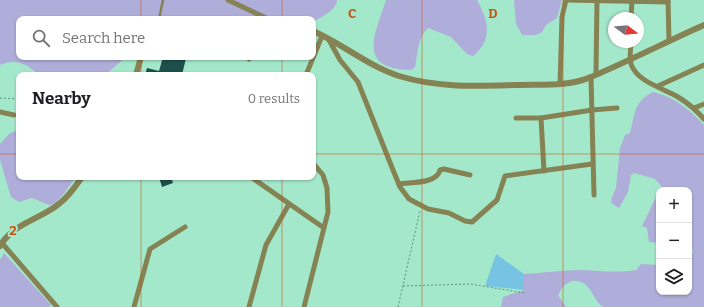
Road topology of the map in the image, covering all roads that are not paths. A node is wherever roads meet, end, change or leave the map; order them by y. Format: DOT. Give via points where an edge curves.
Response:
graph roads {
  1 [pos="163,0"];
  2 [pos="228,0"];
  3 [pos="566,0"];
  4 [pos="597,1"];
  5 [pos="632,1"];
  6 [pos="668,1"];
  7 [pos="631,12"];
  8 [pos="160,16"];
  9 [pos="262,16"];
  10 [pos="704,26"];
  11 [pos="316,33"];
  12 [pos="322,36"];
  13 [pos="329,40"];
  14 [pos="669,41"];
  15 [pos="631,48"];
  16 [pos="316,51"];
  17 [pos="630,59"];
  18 [pos="140,60"];
  19 [pos="312,60"];
  20 [pos="704,65"];
  21 [pos="137,72"];
  22 [pos="307,72"];
  23 [pos="594,75"];
  24 [pos="560,84"];
  25 [pos="658,86"];
  26 [pos="704,104"];
  27 [pos="617,108"];
  28 [pos="694,108"];
  29 [pos="592,110"];
  30 [pos="0,112"];
  31 [pos="14,115"];
  32 [pos="516,118"];
  33 [pos="541,118"];
  34 [pos="704,119"];
  35 [pos="592,164"];
  36 [pos="316,167"];
  37 [pos="544,171"];
  38 [pos="470,174"];
  39 [pos="80,180"];
  40 [pos="255,180"];
  41 [pos="399,184"];
  42 [pos="594,195"];
  43 [pos="289,204"];
  44 [pos="185,227"];
  45 [pos="324,228"];
  46 [pos="1,243"];
  47 [pos="57,307"];
  48 [pos="134,307"];
  49 [pos="249,307"];
  50 [pos="304,307"];
  1 -- 8 [label="lane"];
  2 -- 9 [label="street"];
  3 -- 4 [label="street"];
  3 -- 24 [label="street" via="562,17"];
  4 -- 5 [label="street"];
  4 -- 23 [label="street"];
  5 -- 6 [label="street"];
  5 -- 7 [label="street"];
  6 -- 14 [label="street"];
  10 -- 14 [label="street"];
  11 -- 12 [label="street"];
  12 -- 13 [label="street"];
  12 -- 16 [label="street"];
  13 -- 24 [label="street" via="398,76 428,83 450,86"];
  13 -- 41 [label="street" via="340,60 358,82"];
  14 -- 17 [label="street"];
  15 -- 17 [label="street"];
  17 -- 23 [label="street"];
  17 -- 25 [label="street" via="631,64 646,81"];
  18 -- 21 [label="street"];
  19 -- 22 [label="street"];
  20 -- 25 [label="street"];
  23 -- 24 [label="street"];
  23 -- 29 [label="street"];
  25 -- 28 [label="street"];
  26 -- 28 [label="street"];
  27 -- 29 [label="street"];
  28 -- 34 [label="street"];
  29 -- 33 [label="street"];
  29 -- 35 [label="street"];
  30 -- 31 [label="street"];
  32 -- 33 [label="street"];
  33 -- 37 [label="street"];
  35 -- 37 [label="street"];
  35 -- 42 [label="street"];
  36 -- 45 [label="street" via="323,175 327,188 328,212"];
  37 -- 41 [label="street" via="506,176 497,200 472,222 449,213 421,207 409,199"];
  38 -- 41 [label="street" via="444,169 440,170 434,179"];
  39 -- 46 [label="street" via="60,204 24,223"];
  40 -- 43 [label="street"];
  43 -- 45 [label="street"];
  43 -- 49 [label="street" via="266,245"];
  44 -- 48 [label="street" via="150,249"];
  45 -- 50 [label="street"];
  46 -- 47 [label="street"];
}
